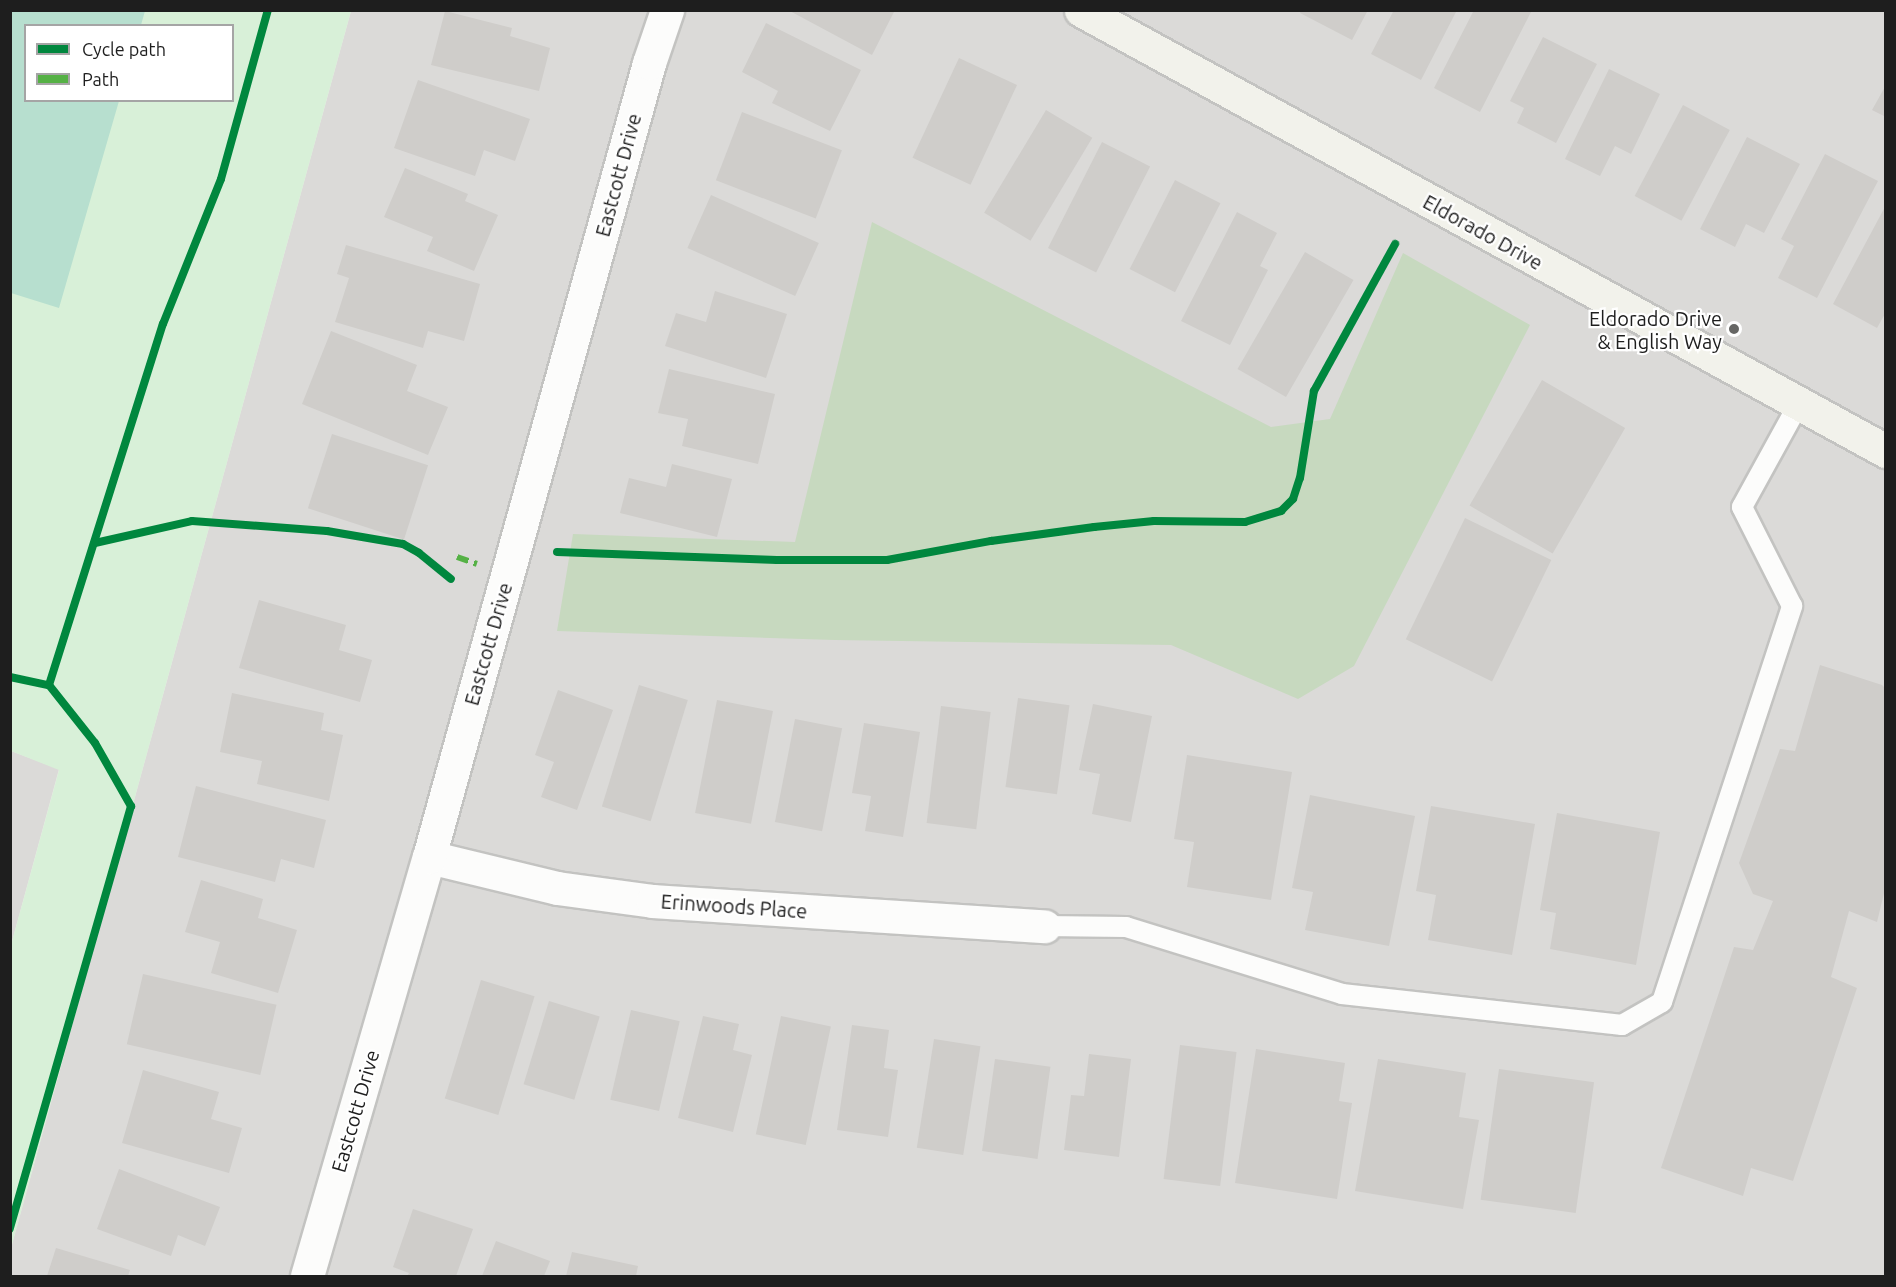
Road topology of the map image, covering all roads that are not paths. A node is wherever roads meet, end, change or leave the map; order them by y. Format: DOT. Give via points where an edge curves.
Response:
graph roads {
  1 [pos="667,10"];
  2 [pos="1082,10"];
  3 [pos="1798,405"];
  4 [pos="1886,451"];
  5 [pos="429,857"];
  6 [pos="1044,926"];
  7 [pos="307,1276"];
  1 -- 5 [label="street, Eastcott Drive"];
  2 -- 3 [label="street, Eldorado Drive"];
  3 -- 4 [label="street, Eldorado Drive"];
  3 -- 6 [label="lane" via="1742,507 1792,606 1662,1002 1622,1025 1342,994 1126,927"];
  5 -- 6 [label="street, Erinwoods Place" via="557,888 652,901"];
  5 -- 7 [label="street, Eastcott Drive"];
}
